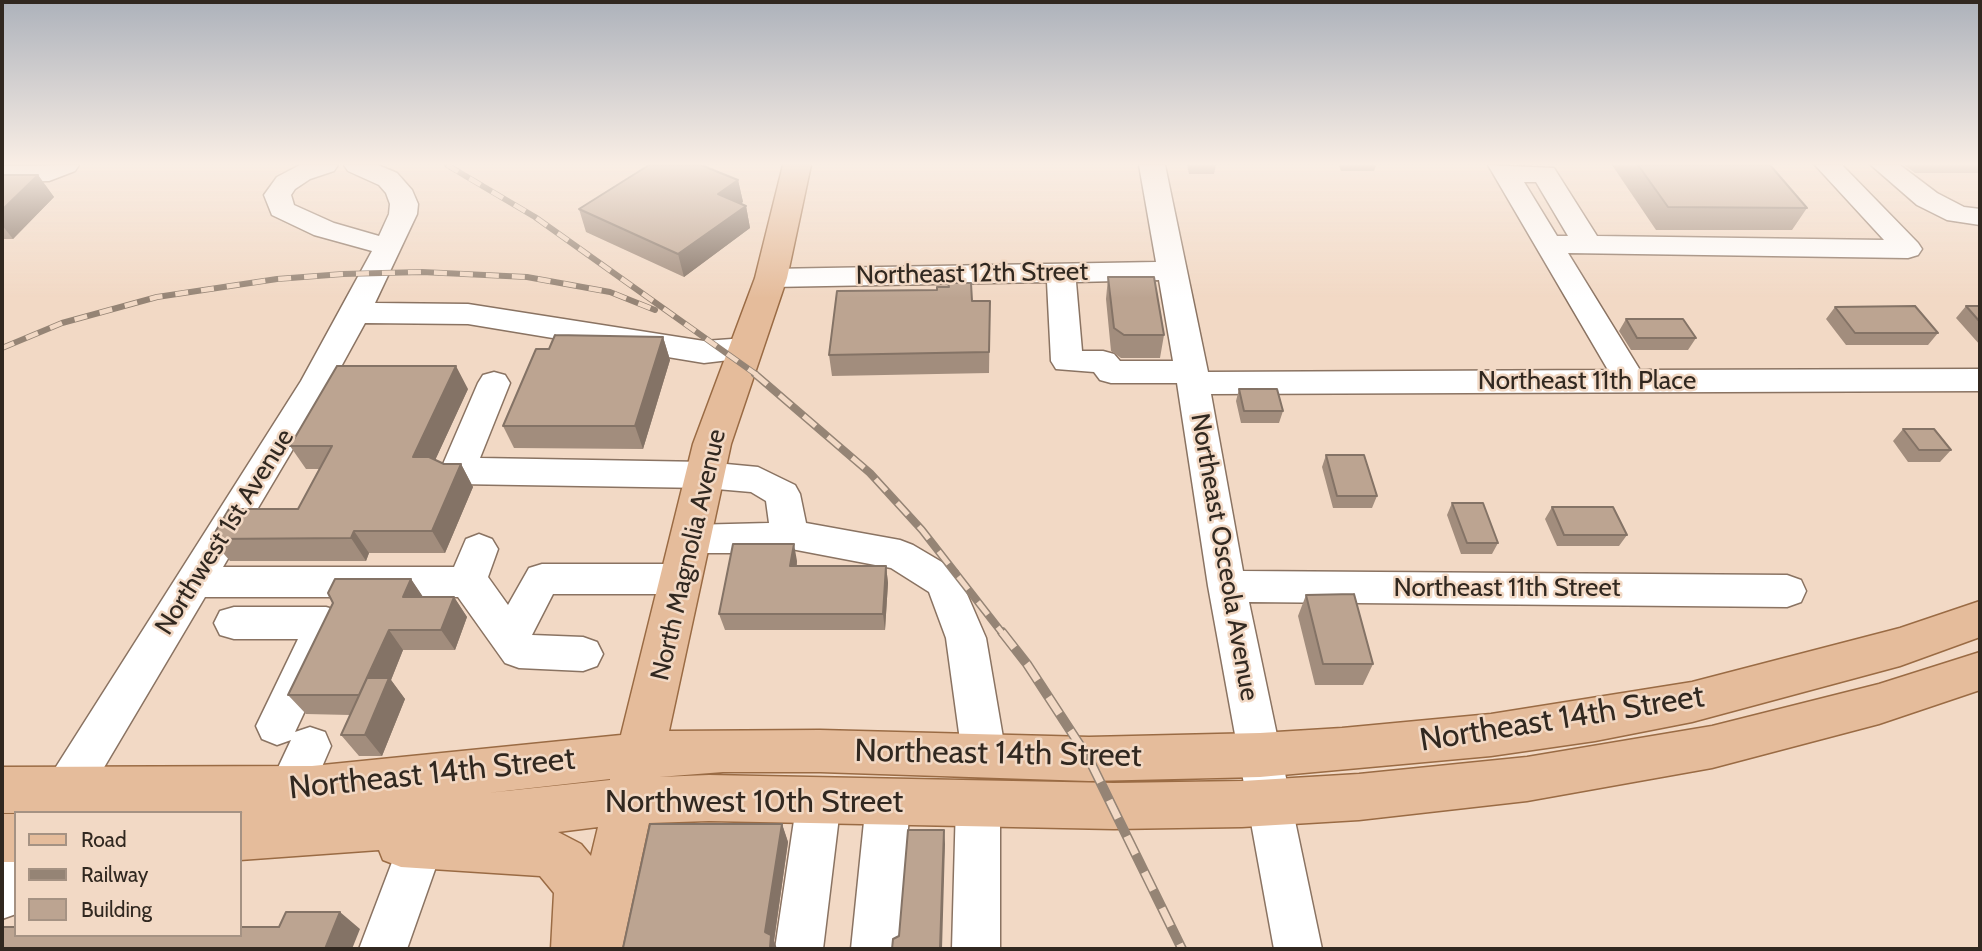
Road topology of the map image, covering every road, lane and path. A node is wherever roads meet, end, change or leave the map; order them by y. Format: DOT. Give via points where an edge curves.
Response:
graph roads {
  1 [pos="283,209"];
  2 [pos="403,209"];
  3 [pos="787,209"];
  4 [pos="1160,209"];
  5 [pos="1528,209"];
  6 [pos="1566,209"];
  7 [pos="1871,209"];
  8 [pos="1948,209"];
  9 [pos="1980,217"];
  10 [pos="1549,244"];
  11 [pos="1588,245"];
  12 [pos="389,247"];
  13 [pos="1172,271"];
  14 [pos="1061,273"];
  15 [pos="771,278"];
  16 [pos="355,313"];
  17 [pos="746,348"];
  18 [pos="1193,377"];
  19 [pos="1980,380"];
  20 [pos="1630,382"];
  21 [pos="494,383"];
  22 [pos="705,475"];
  23 [pos="786,534"];
  24 [pos="690,539"];
  25 [pos="681,579"];
  26 [pos="195,582"];
  27 [pos="1227,586"];
  28 [pos="1787,591"];
  29 [pos="1980,619"];
  30 [pos="234,623"];
  31 [pos="510,638"];
  32 [pos="583,654"];
  33 [pos="1980,671"];
  34 [pos="984,755"];
  35 [pos="1260,755"];
  36 [pos="636,777"];
  37 [pos="290,789"];
  38 [pos="2,790"];
  39 [pos="819,800"];
  40 [pos="60,802"];
  41 [pos="888,802"];
  42 [pos="1269,802"];
  43 [pos="978,803"];
  44 [pos="253,835"];
  45 [pos="421,844"];
  46 [pos="14,876"];
  47 [pos="2,896"];
  48 [pos="383,949"];
  49 [pos="578,949"];
  50 [pos="595,949"];
  51 [pos="799,949"];
  52 [pos="875,949"];
  53 [pos="976,949"];
  54 [pos="1298,949"];
  1 -- 12 [label="street" via="324,229"];
  2 -- 12 [label="street, Northwest 1st Avenue"];
  3 -- 15 [label="main road, North Magnolia Avenue"];
  4 -- 13 [label="street, Northeast Osceola Avenue"];
  5 -- 10 [label="street"];
  6 -- 11 [label="street"];
  7 -- 11 [label="street" via="1908,249"];
  8 -- 9 [label="street"];
  10 -- 11 [label="street"];
  10 -- 20 [label="street"];
  12 -- 16 [label="street, Northwest 1st Avenue"];
  13 -- 14 [label="street, Northeast 12th Street"];
  13 -- 18 [label="street, Northeast Osceola Avenue"];
  14 -- 15 [label="street, Northeast 12th Street"];
  14 -- 18 [label="street, Northeast 11th Place" via="1067,361 1102,362 1111,372"];
  15 -- 17 [label="main road, North Magnolia Avenue"];
  16 -- 17 [label="street" via="468,314 704,352"];
  16 -- 26 [label="street, Northwest 1st Avenue"];
  17 -- 22 [label="main road, North Magnolia Avenue"];
  18 -- 20 [label="street, Northeast 11th Place"];
  18 -- 27 [label="street, Northeast Osceola Avenue"];
  19 -- 20 [label="street, Northeast 11th Place"];
  21 -- 22 [label="street" via="457,471"];
  22 -- 23 [label="street" via="758,481 782,494"];
  22 -- 24 [label="main road, North Magnolia Avenue"];
  23 -- 24 [label="street" via="759,539"];
  23 -- 34 [label="street" via="900,555 944,582 966,638"];
  24 -- 25 [label="main road, North Magnolia Avenue"];
  25 -- 31 [label="street" via="542,579"];
  25 -- 36 [label="main road, North Magnolia Avenue"];
  26 -- 31 [label="street" via="473,566 476,590"];
  26 -- 40 [label="street, Northwest 1st Avenue"];
  27 -- 28 [label="street, Northeast 11th Street"];
  27 -- 35 [label="street, Northeast Osceola Avenue"];
  29 -- 35 [label="main road, Northeast 14th Street" via="1776,682 1607,718 1491,735"];
  30 -- 37 [label="street" via="326,623 294,736"];
  31 -- 32 [label="street" via="519,651"];
  33 -- 42 [label="main road, Northeast 14th Street" via="1784,731 1618,765 1456,788"];
  34 -- 35 [label="main road, Northeast 14th Street" via="1089,759"];
  34 -- 36 [label="main road, Northeast 14th Street" via="820,751"];
  35 -- 42 [label="street, Northeast Osceola Avenue"];
  36 -- 37 [label="main road, Northeast 14th Street"];
  36 -- 39 [label="main road, Northwest 10th Street" via="709,798"];
  36 -- 44 [label="main road, Northwest 10th Street" via="389,826"];
  36 -- 50 [label="main road, North Magnolia Avenue"];
  37 -- 40 [label="main road, Northeast 14th Street"];
  38 -- 40 [label="main road, Northeast 14th Street"];
  39 -- 41 [label="main road, Northwest 10th Street"];
  39 -- 51 [label="street"];
  41 -- 43 [label="main road, Northwest 10th Street"];
  41 -- 52 [label="street"];
  42 -- 43 [label="main road, Northwest 10th Street" via="1139,806"];
  42 -- 54 [label="street, Northeast Osceola Avenue"];
  43 -- 53 [label="street"];
  44 -- 45 [label="main road"];
  45 -- 48 [label="street"];
  45 -- 49 [label="main road" via="527,849 547,852 563,862 574,874 580,893"];
  46 -- 47 [label="street"];
}
